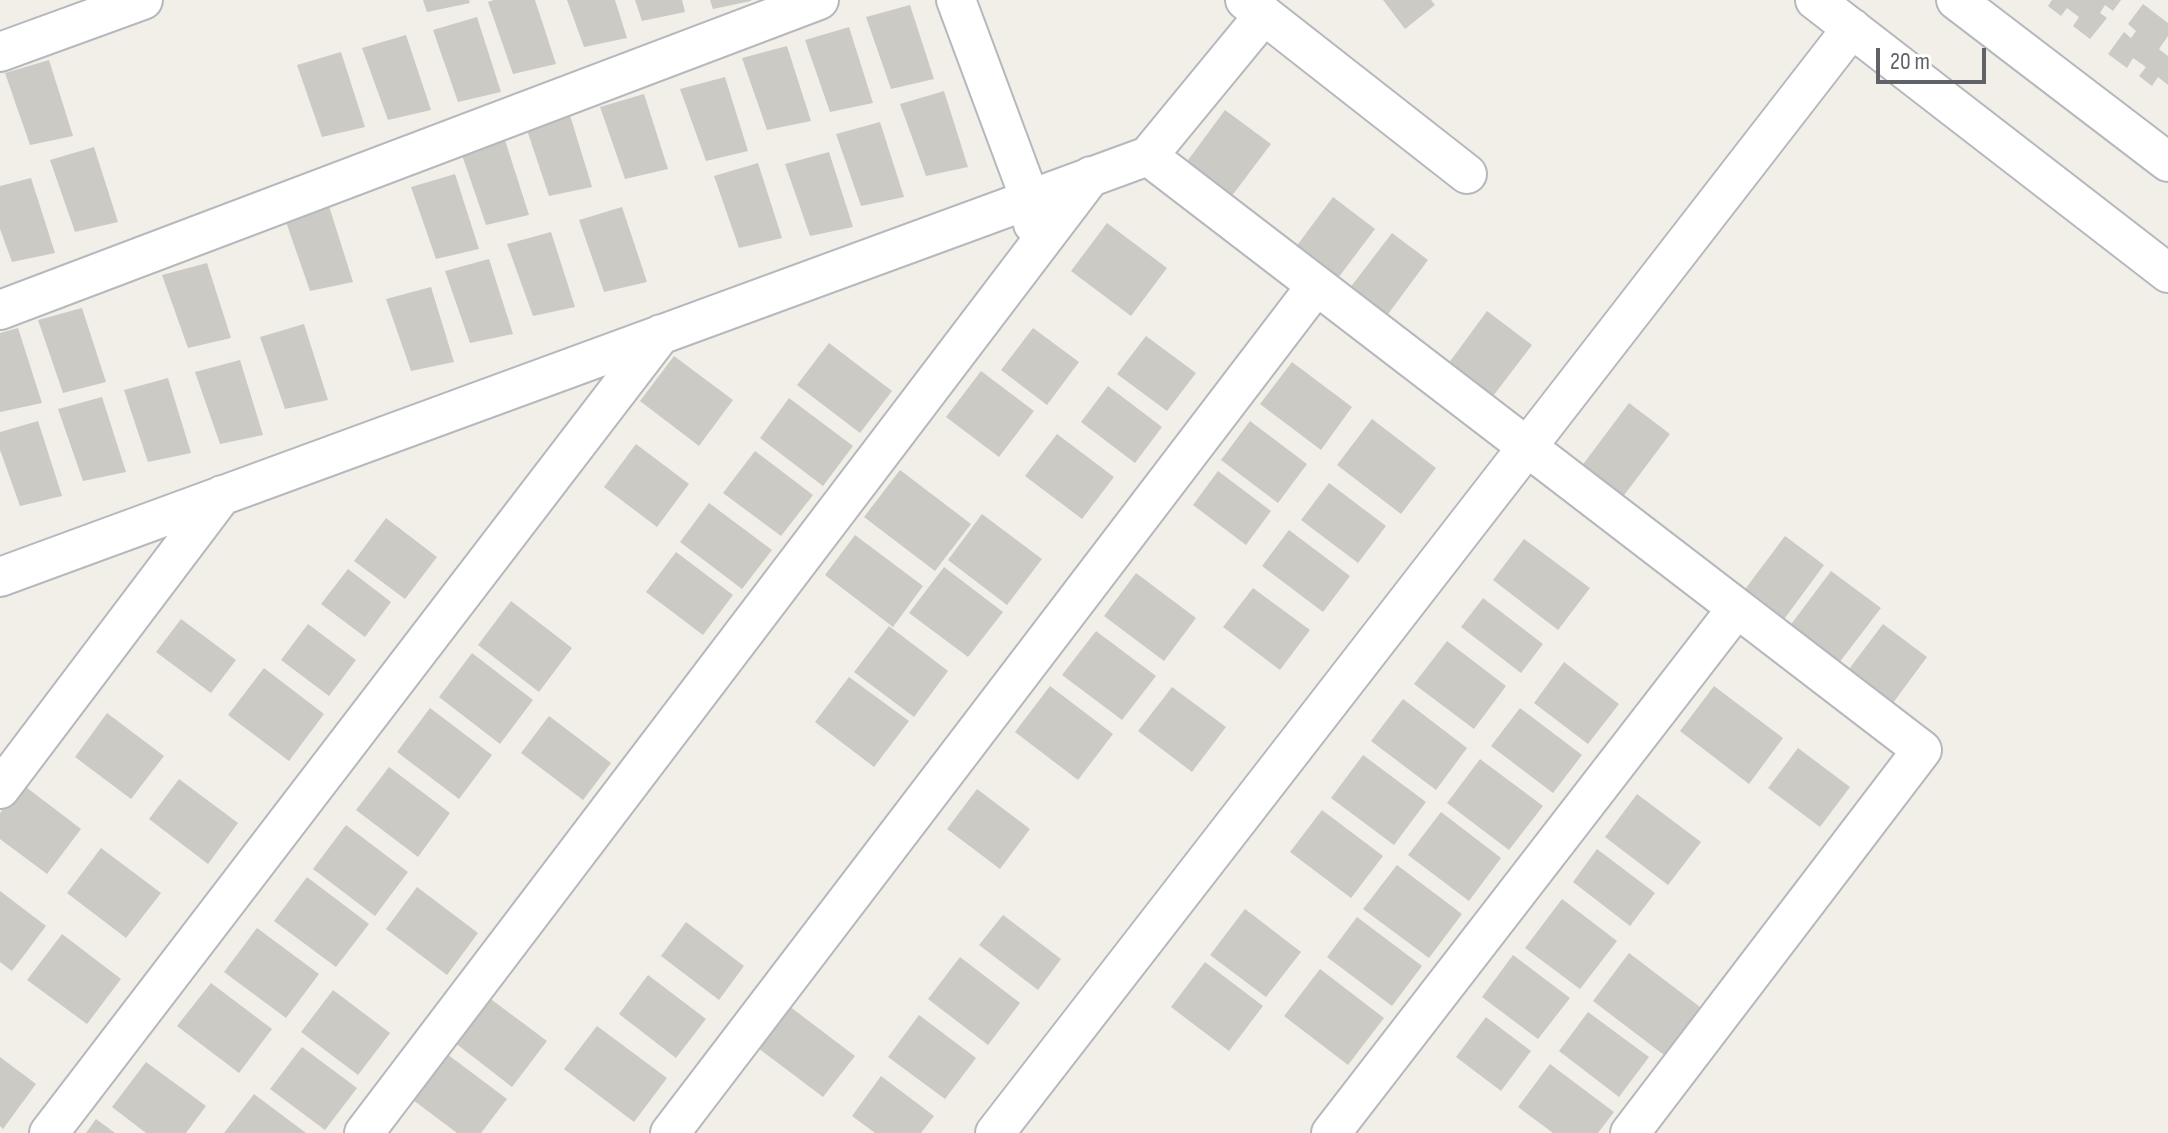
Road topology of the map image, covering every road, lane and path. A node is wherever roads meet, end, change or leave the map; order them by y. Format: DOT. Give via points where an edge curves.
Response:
graph roads {
  1 [pos="143,0"];
  2 [pos="819,0"];
  3 [pos="956,0"];
  4 [pos="1815,0"];
  5 [pos="1956,0"];
  6 [pos="1255,8"];
  7 [pos="1852,28"];
  8 [pos="0,52"];
  9 [pos="1148,156"];
  10 [pos="2168,162"];
  11 [pos="1467,174"];
  12 [pos="1091,176"];
  13 [pos="1030,199"];
  14 [pos="1036,249"];
  15 [pos="2168,273"];
  16 [pos="1316,286"];
  17 [pos="0,310"];
  18 [pos="661,334"];
  19 [pos="1526,448"];
  20 [pos="222,495"];
  21 [pos="0,577"];
  22 [pos="1737,608"];
  23 [pos="0,789"];
  24 [pos="49,1133"];
  25 [pos="364,1133"];
  26 [pos="670,1133"];
  27 [pos="995,1133"];
  28 [pos="1331,1133"];
  29 [pos="1630,1133"];
  1 -- 8 [label="street"];
  2 -- 17 [label="street"];
  3 -- 13 [label="street"];
  4 -- 7 [label="street"];
  5 -- 10 [label="street"];
  6 -- 9 [label="street"];
  6 -- 11 [label="street"];
  7 -- 15 [label="street"];
  7 -- 19 [label="street"];
  9 -- 12 [label="street"];
  9 -- 16 [label="street"];
  12 -- 13 [label="street"];
  12 -- 14 [label="street"];
  13 -- 14 [label="street"];
  13 -- 18 [label="street"];
  14 -- 25 [label="street"];
  16 -- 19 [label="street"];
  16 -- 26 [label="street"];
  18 -- 20 [label="street"];
  18 -- 24 [label="street"];
  19 -- 22 [label="street"];
  19 -- 27 [label="street"];
  20 -- 21 [label="street"];
  20 -- 23 [label="street"];
  22 -- 28 [label="street"];
  22 -- 29 [label="street" via="1922,750"];
}
